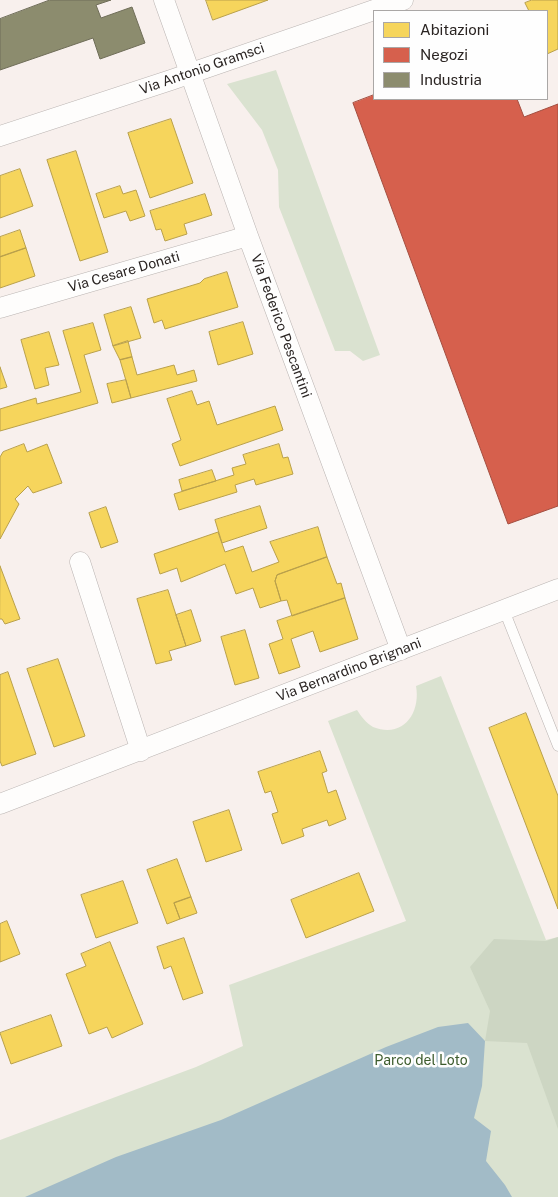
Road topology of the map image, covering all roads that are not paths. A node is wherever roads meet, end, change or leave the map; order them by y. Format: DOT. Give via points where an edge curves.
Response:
graph roads {
  1 [pos="164,0"];
  2 [pos="403,0"];
  3 [pos="373,10"];
  4 [pos="374,10"];
  5 [pos="190,74"];
  6 [pos="0,136"];
  7 [pos="248,236"];
  8 [pos="0,308"];
  9 [pos="80,562"];
  10 [pos="558,589"];
  11 [pos="504,610"];
  12 [pos="401,650"];
  13 [pos="558,746"];
  14 [pos="141,751"];
  15 [pos="0,804"];
  1 -- 5 [label="street, Via Federico Pescantini"];
  2 -- 4 [label="street, Via Antonio Gramsci"];
  3 -- 5 [label="street, Via Antonio Gramsci"];
  5 -- 6 [label="street, Via Antonio Gramsci"];
  5 -- 7 [label="street, Via Federico Pescantini"];
  7 -- 8 [label="street, Via Cesare Donati"];
  7 -- 12 [label="street, Via Federico Pescantini"];
  9 -- 14 [label="street"];
  10 -- 11 [label="street, Via Bernardino Brignani"];
  11 -- 12 [label="street, Via Bernardino Brignani"];
  11 -- 13 [label="lane"];
  12 -- 14 [label="street, Via Bernardino Brignani"];
  14 -- 15 [label="street, Via Bernardino Brignani"];
}
